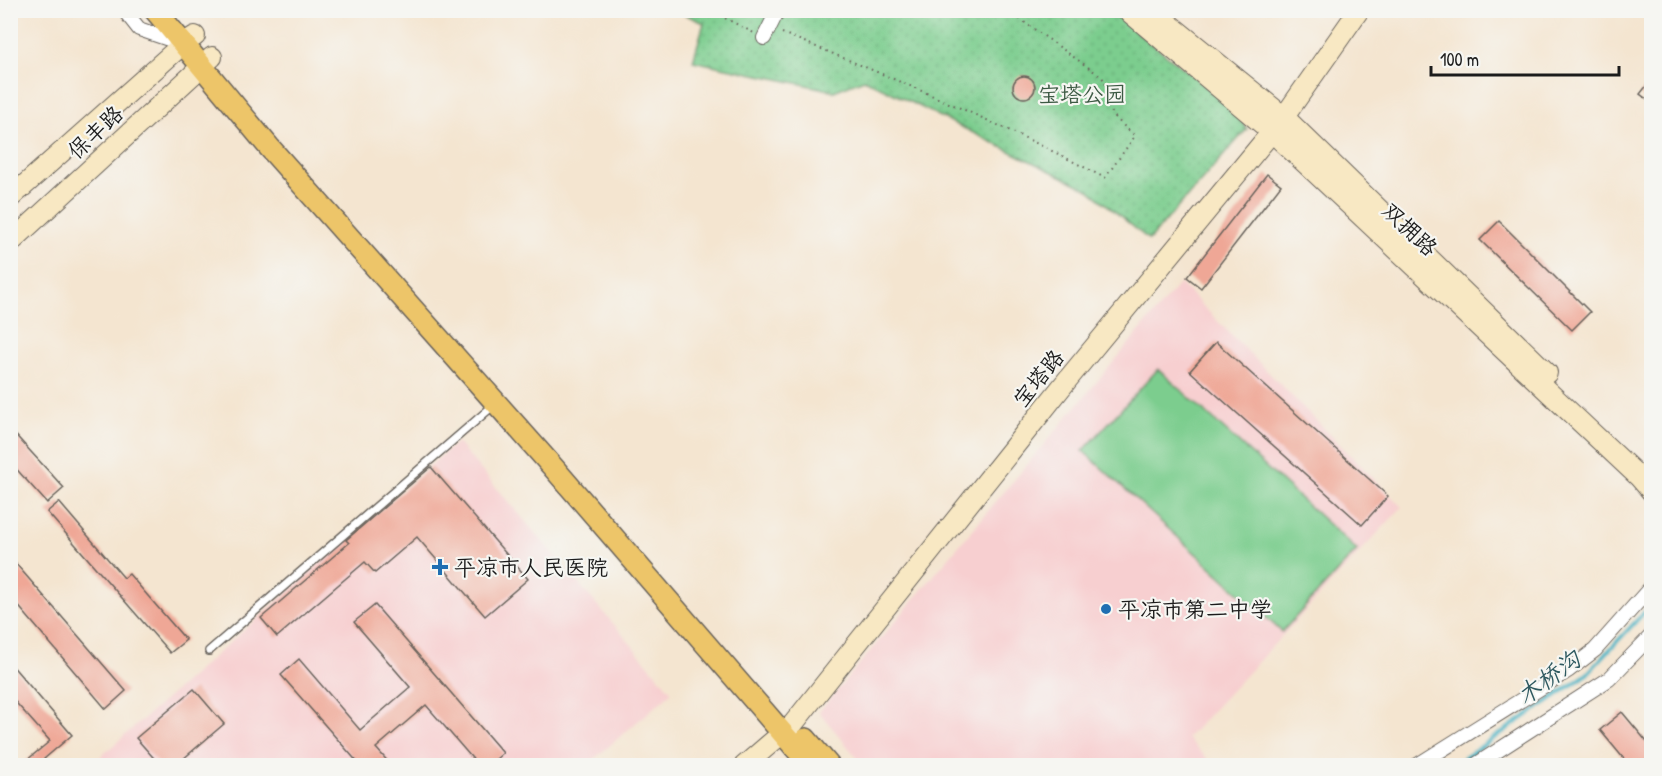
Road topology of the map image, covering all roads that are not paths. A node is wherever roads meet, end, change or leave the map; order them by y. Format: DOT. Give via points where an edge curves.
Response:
graph roads {
  1 [pos="124,10"];
  2 [pos="155,10"];
  3 [pos="174,10"];
  4 [pos="778,10"];
  5 [pos="1127,10"];
  6 [pos="1152,10"];
  7 [pos="1359,10"];
  8 [pos="767,33"];
  9 [pos="189,40"];
  10 [pos="207,62"];
  11 [pos="1284,117"];
  12 [pos="1272,132"];
  13 [pos="10,198"];
  14 [pos="10,243"];
  15 [pos="496,403"];
  16 [pos="1652,476"];
  17 [pos="1652,492"];
  18 [pos="616,530"];
  19 [pos="1652,586"];
  20 [pos="1652,635"];
  21 [pos="209,651"];
  22 [pos="788,728"];
  23 [pos="744,765"];
  24 [pos="811,765"];
  25 [pos="829,765"];
  26 [pos="1416,765"];
  27 [pos="1474,765"];
  1 -- 9 [label="street" via="139,29"];
  2 -- 9 [label="main road"];
  3 -- 9 [label="main road"];
  4 -- 8 [label="street"];
  5 -- 12 [label="main road, 双拥路"];
  6 -- 11 [label="main road, 双拥路"];
  7 -- 11 [label="main road, 宝塔路"];
  9 -- 10 [label="main road"];
  9 -- 13 [label="main road, 保丰路"];
  10 -- 14 [label="main road, 保丰路"];
  10 -- 15 [label="main road" via="270,147"];
  10 -- 18 [label="main road" via="280,138"];
  11 -- 12 [label="main road, 宝塔路"];
  11 -- 16 [label="main road, 双拥路"];
  12 -- 17 [label="main road, 双拥路"];
  12 -- 22 [label="main road, 宝塔路"];
  15 -- 18 [label="main road"];
  15 -- 21 [label="lane"];
  18 -- 22 [label="main road"];
  19 -- 26 [label="street" via="1595,651"];
  20 -- 27 [label="street" via="1609,679"];
  22 -- 23 [label="main road, 宝塔路"];
  22 -- 24 [label="main road"];
  22 -- 25 [label="main road"];
}
